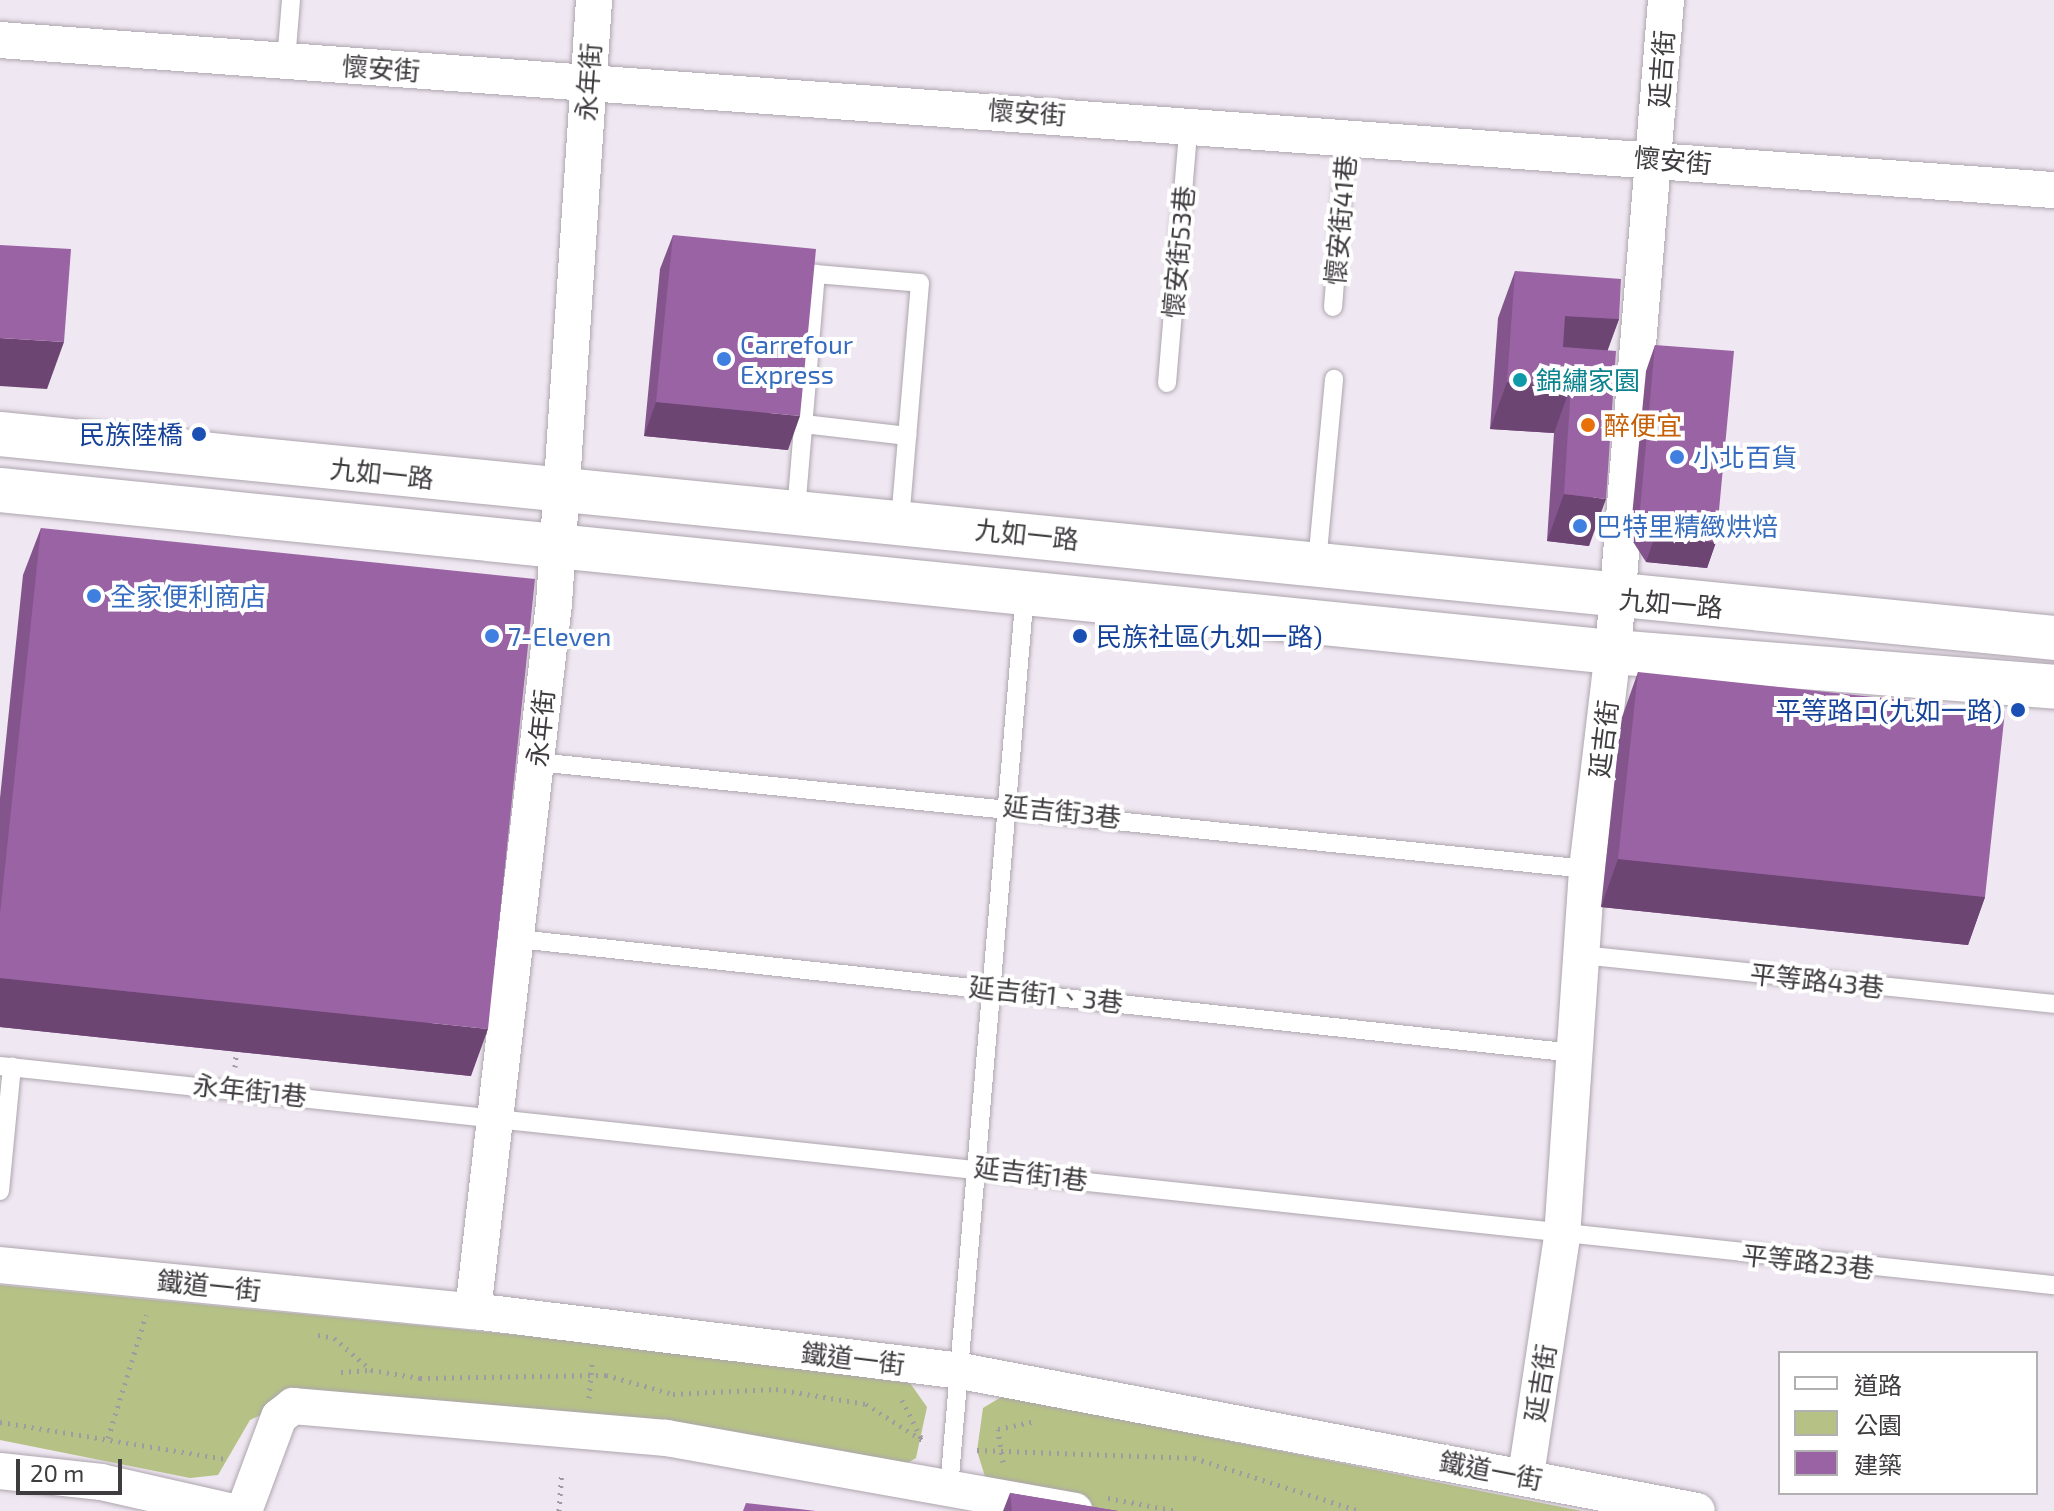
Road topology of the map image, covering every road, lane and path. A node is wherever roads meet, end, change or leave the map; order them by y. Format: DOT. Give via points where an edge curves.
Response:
graph roads {
  1 [pos="291,0"];
  2 [pos="594,0"];
  3 [pos="1666,0"];
  4 [pos="0,40"];
  5 [pos="286,61"];
  6 [pos="588,84"];
  7 [pos="1189,122"];
  8 [pos="1347,134"];
  9 [pos="1654,158"];
  10 [pos="2054,190"];
  11 [pos="1333,307"];
  12 [pos="1334,379"];
  13 [pos="1167,383"];
  14 [pos="804,424"];
  15 [pos="0,434"];
  16 [pos="907,436"];
  17 [pos="0,490"];
  18 [pos="560,490"];
  19 [pos="796,511"];
  20 [pos="900,522"];
  21 [pos="557,547"];
  22 [pos="1317,563"];
  23 [pos="1026,589"];
  24 [pos="1616,599"];
  25 [pos="2054,638"];
  26 [pos="1613,652"];
  27 [pos="2054,687"];
  28 [pos="537,762"];
  29 [pos="1008,805"];
  30 [pos="1587,869"];
  31 [pos="518,939"];
  32 [pos="1581,955"];
  33 [pos="993,988"];
  34 [pos="2054,1004"];
  35 [pos="237,1040"];
  36 [pos="1574,1053"];
  37 [pos="236,1056"];
  38 [pos="6,1067"];
  39 [pos="499,1115"];
  40 [pos="979,1166"];
  41 [pos="0,1191"];
  42 [pos="1562,1237"];
  43 [pos="0,1265"];
  44 [pos="2054,1285"];
  45 [pos="133,1309"];
  46 [pos="148,1311"];
  47 [pos="473,1311"];
  48 [pos="162,1312"];
  49 [pos="305,1333"];
  50 [pos="348,1337"];
  51 [pos="334,1338"];
  52 [pos="607,1353"];
  53 [pos="371,1370"];
  54 [pos="961,1371"];
  55 [pos="333,1374"];
  56 [pos="591,1375"];
  57 [pos="779,1378"];
  58 [pos="810,1383"];
  59 [pos="895,1398"];
  60 [pos="0,1422"];
  61 [pos="586,1431"];
  62 [pos="108,1438"];
  63 [pos="923,1442"];
  64 [pos="915,1448"];
  65 [pos="983,1451"];
  66 [pos="231,1453"];
  67 [pos="0,1471"];
  68 [pos="562,1472"];
  69 [pos="1526,1475"];
  70 [pos="949,1488"];
  71 [pos="229,1511"];
  72 [pos="244,1511"];
  73 [pos="559,1511"];
  74 [pos="1075,1511"];
  75 [pos="1360,1511"];
  76 [pos="1697,1511"];
  1 -- 5 [label="lane"];
  2 -- 6 [label="street, 永年街"];
  3 -- 9 [label="street, 延吉街"];
  4 -- 5 [label="street, 懷安街"];
  5 -- 6 [label="street, 懷安街"];
  6 -- 7 [label="street, 懷安街"];
  6 -- 18 [label="street, 永年街"];
  7 -- 8 [label="street, 懷安街"];
  7 -- 13 [label="lane, 懷安街53巷"];
  8 -- 9 [label="street, 懷安街"];
  8 -- 11 [label="lane, 懷安街41巷"];
  9 -- 10 [label="street, 懷安街"];
  9 -- 24 [label="street, 延吉街"];
  12 -- 22 [label="lane"];
  14 -- 16 [label="lane"];
  14 -- 16 [label="lane" via="816,274 920,283"];
  14 -- 19 [label="lane"];
  15 -- 18 [label="main road, 九如一路"];
  16 -- 20 [label="lane"];
  17 -- 21 [label="main road, 九如一路"];
  18 -- 19 [label="main road, 九如一路"];
  18 -- 21 [label="street, 永年街"];
  19 -- 20 [label="main road, 九如一路"];
  20 -- 22 [label="main road, 九如一路"];
  21 -- 23 [label="main road, 九如一路"];
  21 -- 28 [label="street, 永年街"];
  22 -- 24 [label="main road, 九如一路"];
  23 -- 26 [label="main road, 九如一路"];
  23 -- 29 [label="lane"];
  24 -- 25 [label="main road, 九如一路"];
  24 -- 26 [label="street, 延吉街"];
  26 -- 27 [label="main road, 九如一路"];
  26 -- 30 [label="street, 延吉街"];
  28 -- 29 [label="lane, 延吉街3巷"];
  28 -- 31 [label="street, 永年街"];
  29 -- 30 [label="lane, 延吉街3巷"];
  29 -- 33 [label="lane"];
  30 -- 32 [label="street, 延吉街"];
  31 -- 33 [label="lane, 延吉街1、3巷"];
  31 -- 39 [label="street, 永年街"];
  32 -- 34 [label="lane, 平等路43巷"];
  32 -- 36 [label="street, 延吉街"];
  33 -- 36 [label="lane, 延吉街1、3巷"];
  33 -- 40 [label="lane"];
  35 -- 37 [label="path"];
  36 -- 42 [label="street, 延吉街"];
  38 -- 39 [label="lane, 永年街1巷"];
  38 -- 41 [label="lane"];
  39 -- 40 [label="lane, 延吉街1巷"];
  39 -- 47 [label="street, 永年街"];
  40 -- 42 [label="lane, 延吉街1巷"];
  40 -- 54 [label="lane"];
  42 -- 44 [label="lane, 平等路23巷"];
  42 -- 69 [label="street, 延吉街"];
  43 -- 47 [label="street, 鐵道一街"];
  45 -- 46 [label="path"];
  46 -- 48 [label="path"];
  46 -- 62 [label="path"];
  47 -- 54 [label="street, 鐵道一街"];
  49 -- 51 [label="path"];
  50 -- 51 [label="path"];
  51 -- 53 [label="path"];
  52 -- 56 [label="path" via="592,1351"];
  53 -- 55 [label="path"];
  53 -- 56 [label="path" via="420,1378"];
  54 -- 69 [label="street, 鐵道一街"];
  54 -- 70 [label="lane"];
  56 -- 61 [label="path"];
  56 -- 63 [label="path" via="624,1377 673,1394 776,1389 866,1404"];
  57 -- 58 [label="path"];
  59 -- 63 [label="path" via="906,1402"];
  60 -- 62 [label="path"];
  61 -- 70 [label="street" via="666,1438"];
  61 -- 72 [label="street" via="293,1406 279,1417"];
  62 -- 66 [label="path" via="225,1460"];
  63 -- 64 [label="path"];
  65 -- 75 [label="path" via="1194,1458"];
  67 -- 71 [label="street" via="101,1482"];
  68 -- 73 [label="path"];
  69 -- 76 [label="street, 鐵道一街"];
  70 -- 74 [label="street"];
}
